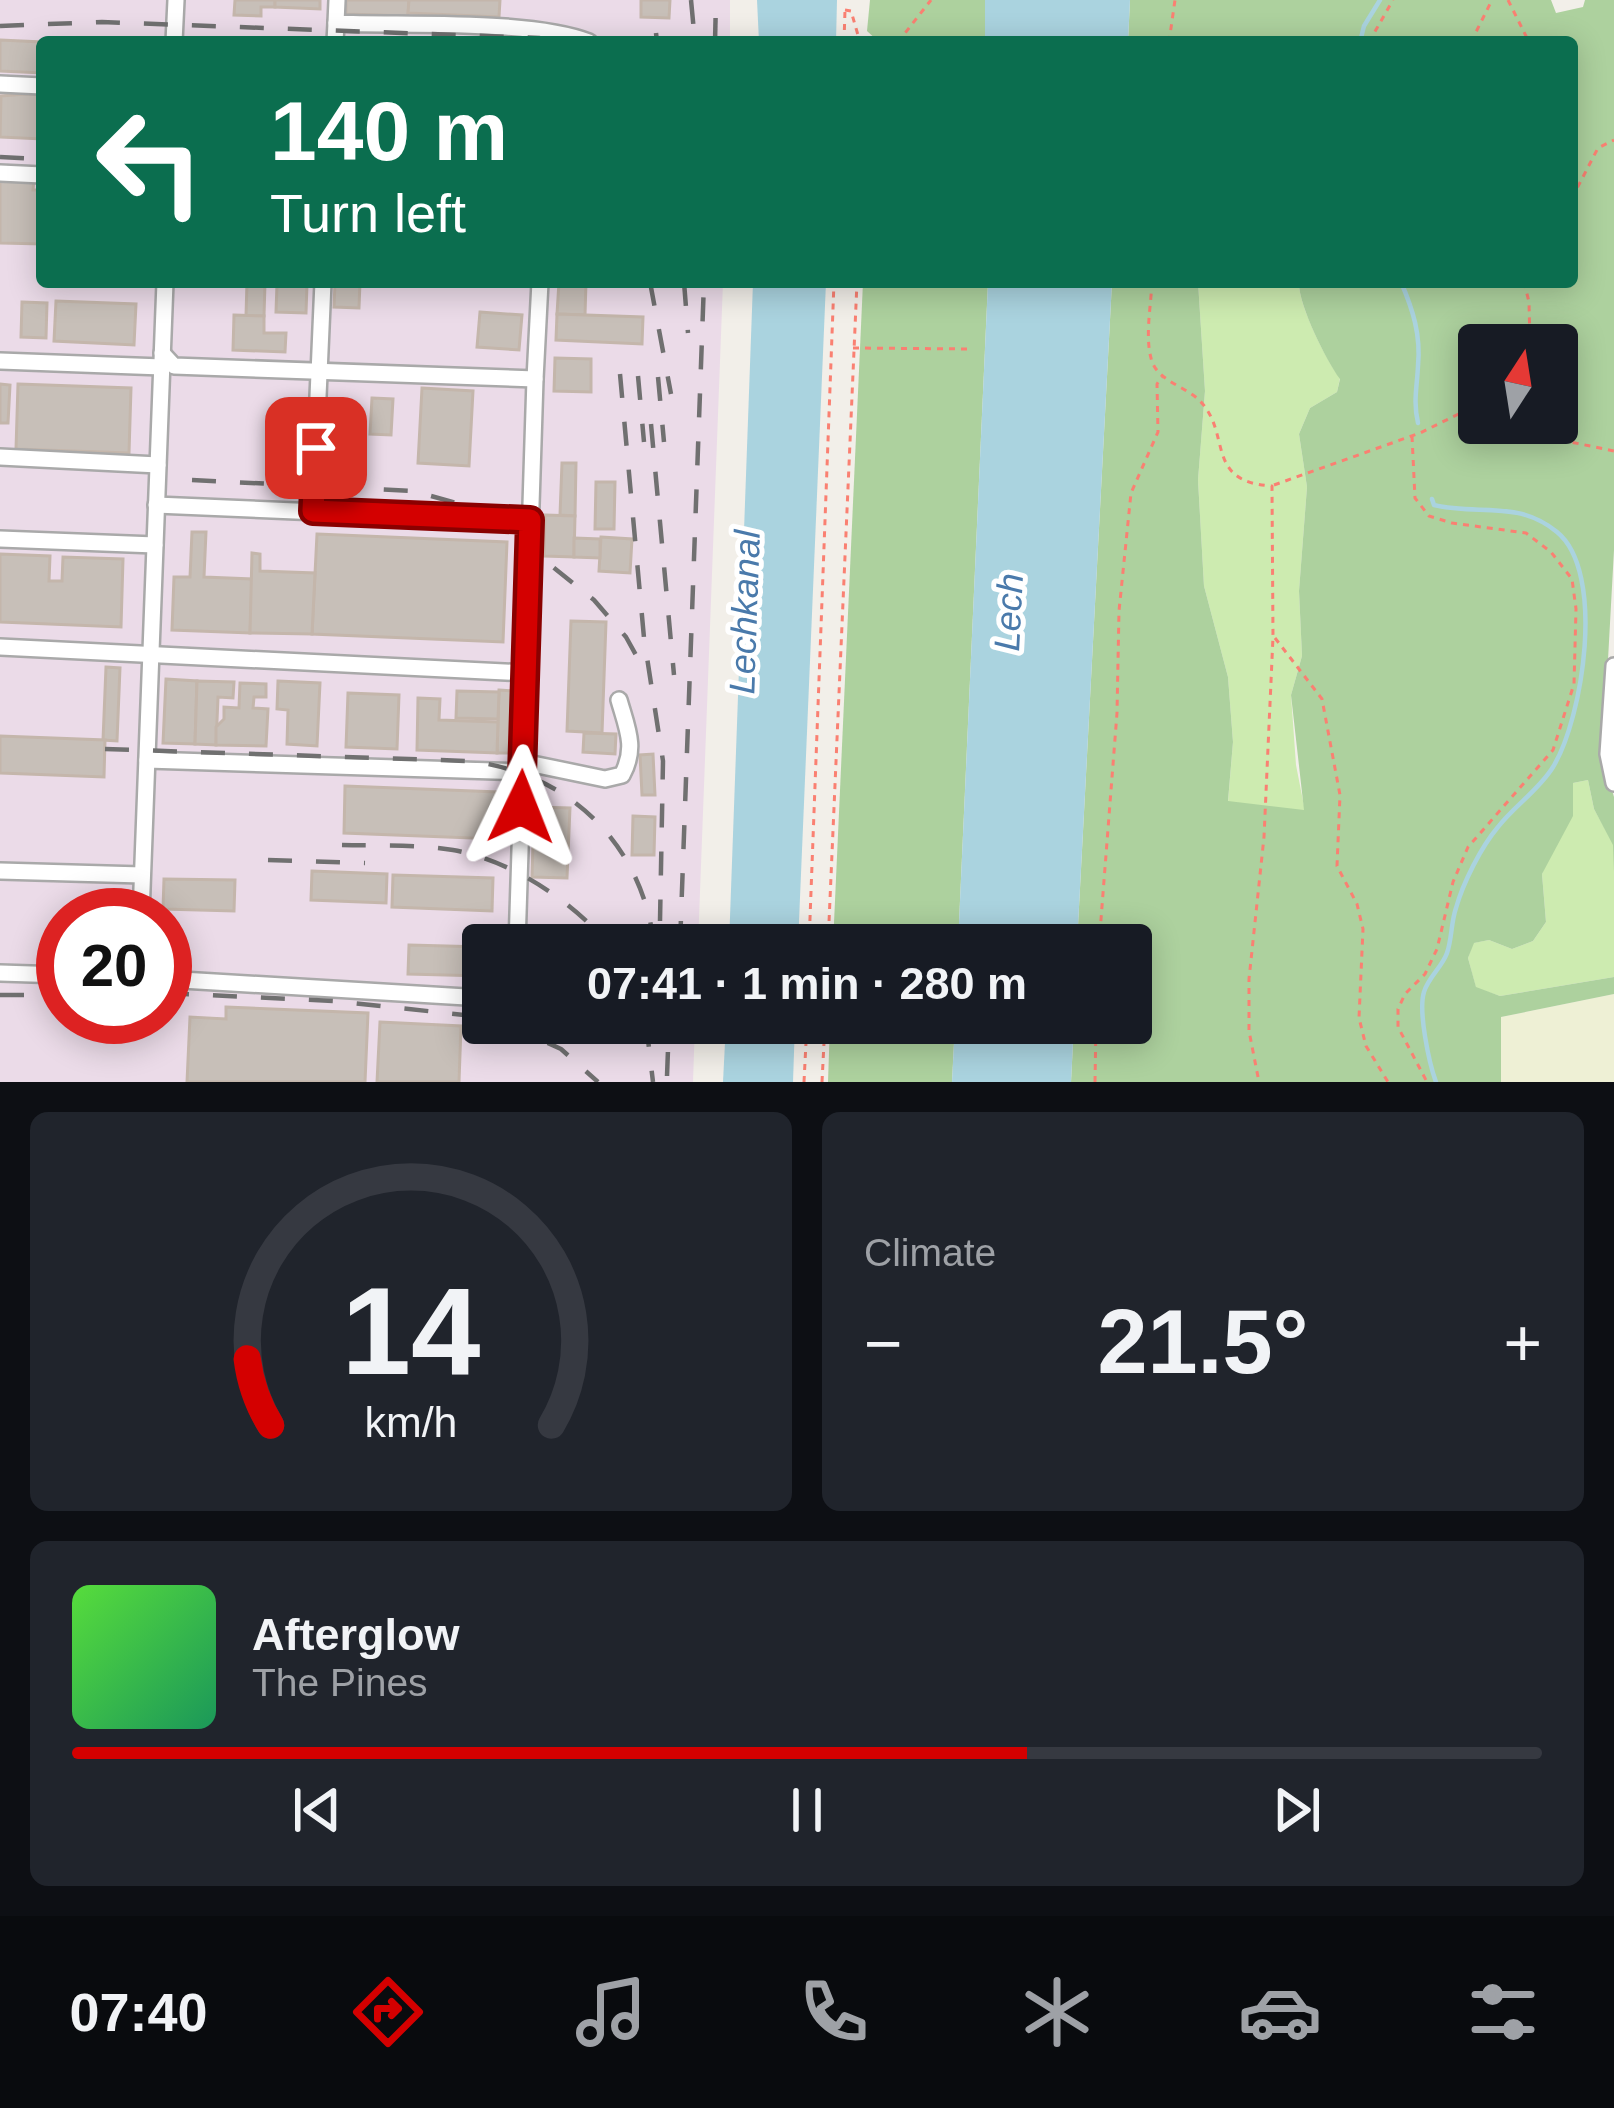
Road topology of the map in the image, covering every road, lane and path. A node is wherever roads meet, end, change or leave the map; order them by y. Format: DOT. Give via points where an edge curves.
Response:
graph roads {
  1 [pos="176,0"];
  2 [pos="337,0"];
  3 [pos="931,0"];
  4 [pos="1175,0"];
  5 [pos="1393,0"];
  6 [pos="1492,0"];
  7 [pos="1508,0"];
  8 [pos="336,23"];
  9 [pos="174,36"];
  10 [pos="335,36"];
  11 [pos="573,36"];
  12 [pos="844,36"];
  13 [pos="858,36"];
  14 [pos="903,36"];
  15 [pos="1170,36"];
  16 [pos="1372,36"];
  17 [pos="1474,36"];
  18 [pos="1526,36"];
  19 [pos="0,83"];
  20 [pos="36,86"];
  21 [pos="1614,140"];
  22 [pos="0,173"];
  23 [pos="36,175"];
  24 [pos="1578,186"];
  25 [pos="165,288"];
  26 [pos="323,288"];
  27 [pos="541,288"];
  28 [pos="834,288"];
  29 [pos="856,288"];
  30 [pos="1152,288"];
  31 [pos="1525,288"];
  32 [pos="1531,324"];
  33 [pos="853,348"];
  34 [pos="970,350"];
  35 [pos="162,360"];
  36 [pos="0,361"];
  37 [pos="319,371"];
  38 [pos="1163,375"];
  39 [pos="535,379"];
  40 [pos="1458,414"];
  41 [pos="1412,436"];
  42 [pos="1578,444"];
  43 [pos="1614,451"];
  44 [pos="0,457"];
  45 [pos="158,465"];
  46 [pos="1272,486"];
  47 [pos="157,505"];
  48 [pos="313,511"];
  49 [pos="530,520"];
  50 [pos="0,539"];
  51 [pos="155,545"];
  52 [pos="1274,637"];
  53 [pos="0,647"];
  54 [pos="151,655"];
  55 [pos="1614,666"];
  56 [pos="526,673"];
  57 [pos="619,700"];
  58 [pos="147,760"];
  59 [pos="523,767"];
  60 [pos="1614,783"];
  61 [pos="0,872"];
  62 [pos="142,875"];
  63 [pos="142,888"];
  64 [pos="518,924"];
  65 [pos="810,924"];
  66 [pos="829,924"];
  67 [pos="1101,924"];
  68 [pos="0,973"];
  69 [pos="36,974"];
  70 [pos="192,981"];
  71 [pos="462,997"];
  72 [pos="806,1044"];
  73 [pos="824,1044"];
  74 [pos="1095,1044"];
  75 [pos="805,1082"];
  76 [pos="822,1082"];
  77 [pos="1094,1082"];
  78 [pos="1259,1082"];
  79 [pos="1388,1082"];
  80 [pos="1426,1082"];
  1 -- 9 [label="street"];
  2 -- 8 [label="street"];
  3 -- 14 [label="path"];
  4 -- 15 [label="path"];
  5 -- 16 [label="path"];
  6 -- 17 [label="path"];
  7 -- 18 [label="path"];
  8 -- 10 [label="street"];
  8 -- 11 [label="street"];
  12 -- 13 [label="path" via="845,10"];
  19 -- 20 [label="street"];
  21 -- 24 [label="path" via="1598,148"];
  22 -- 23 [label="street"];
  25 -- 35 [label="street"];
  26 -- 37 [label="street"];
  27 -- 39 [label="street"];
  28 -- 65 [label="path"];
  29 -- 33 [label="path"];
  30 -- 38 [label="path" via="1150,358"];
  31 -- 32 [label="path"];
  33 -- 34 [label="path"];
  33 -- 66 [label="path"];
  35 -- 36 [label="street"];
  35 -- 37 [label="street"];
  35 -- 45 [label="street"];
  37 -- 39 [label="street"];
  37 -- 48 [label="street"];
  38 -- 46 [label="path" via="1200,401 1223,463 1238,478"];
  38 -- 67 [label="path" via="1158,432 1131,494"];
  39 -- 49 [label="street"];
  40 -- 41 [label="path"];
  41 -- 46 [label="path"];
  41 -- 80 [label="path" via="1415,498 1430,516 1526,533 1572,579 1576,609 1574,684 1552,750 1468,847 1437,949 1398,1009 1398,1027"];
  42 -- 43 [label="path"];
  44 -- 45 [label="street"];
  45 -- 47 [label="street"];
  46 -- 52 [label="path"];
  47 -- 48 [label="street"];
  47 -- 51 [label="street"];
  48 -- 49 [label="street"];
  49 -- 56 [label="street"];
  50 -- 51 [label="street"];
  51 -- 54 [label="street"];
  52 -- 78 [label="path" via="1249,979"];
  52 -- 79 [label="path" via="1322,699 1340,795 1336,866 1363,929 1359,1018"];
  53 -- 54 [label="street"];
  54 -- 56 [label="street"];
  54 -- 58 [label="street"];
  55 -- 60 [label="street"];
  56 -- 59 [label="street"];
  57 -- 59 [label="street" via="631,742 622,775"];
  58 -- 59 [label="street"];
  58 -- 62 [label="street"];
  59 -- 64 [label="street"];
  61 -- 62 [label="street"];
  62 -- 63 [label="street"];
  68 -- 69 [label="street"];
  70 -- 71 [label="street"];
  72 -- 75 [label="path"];
  73 -- 76 [label="path"];
  74 -- 77 [label="path"];
}
